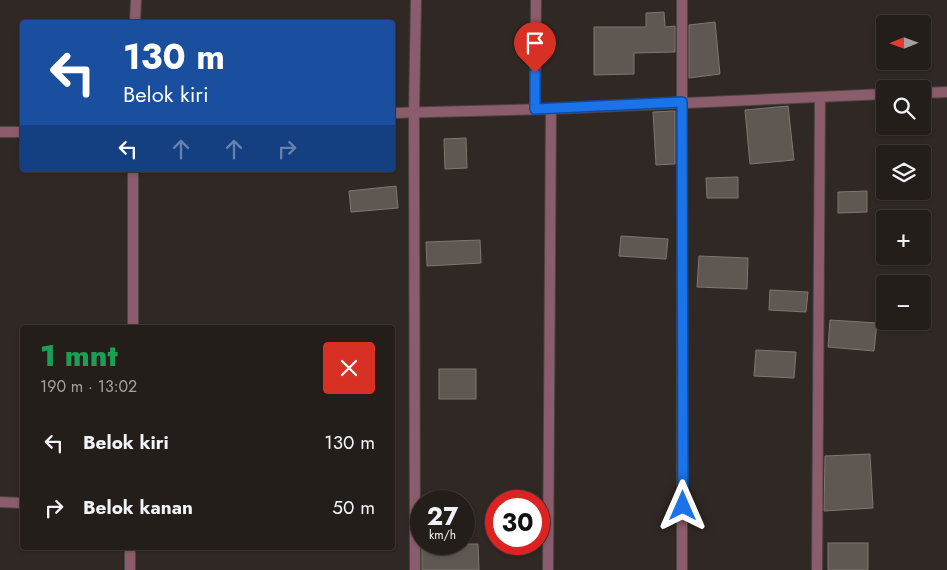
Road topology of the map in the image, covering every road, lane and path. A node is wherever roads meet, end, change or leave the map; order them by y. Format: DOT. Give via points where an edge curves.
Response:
graph roads {
  1 [pos="136,0"];
  2 [pos="416,0"];
  3 [pos="536,0"];
  4 [pos="682,0"];
  5 [pos="136,20"];
  6 [pos="947,92"];
  7 [pos="931,93"];
  8 [pos="876,94"];
  9 [pos="820,97"];
  10 [pos="682,102"];
  11 [pos="535,109"];
  12 [pos="552,109"];
  13 [pos="395,113"];
  14 [pos="414,113"];
  15 [pos="0,132"];
  16 [pos="20,132"];
  17 [pos="133,172"];
  18 [pos="133,325"];
  19 [pos="0,502"];
  20 [pos="20,503"];
  21 [pos="130,550"];
  22 [pos="130,570"];
  23 [pos="415,570"];
  24 [pos="548,570"];
  25 [pos="682,570"];
  26 [pos="817,570"];
  1 -- 5 [label="street"];
  2 -- 14 [label="street"];
  3 -- 11 [label="street"];
  4 -- 10 [label="street"];
  6 -- 7 [label="street"];
  8 -- 9 [label="street"];
  9 -- 10 [label="street"];
  9 -- 26 [label="street"];
  10 -- 12 [label="street"];
  10 -- 25 [label="street"];
  11 -- 12 [label="street"];
  11 -- 14 [label="street"];
  12 -- 24 [label="street"];
  13 -- 14 [label="street"];
  14 -- 23 [label="street"];
  15 -- 16 [label="street"];
  17 -- 18 [label="street"];
  19 -- 20 [label="street"];
  21 -- 22 [label="street"];
}
